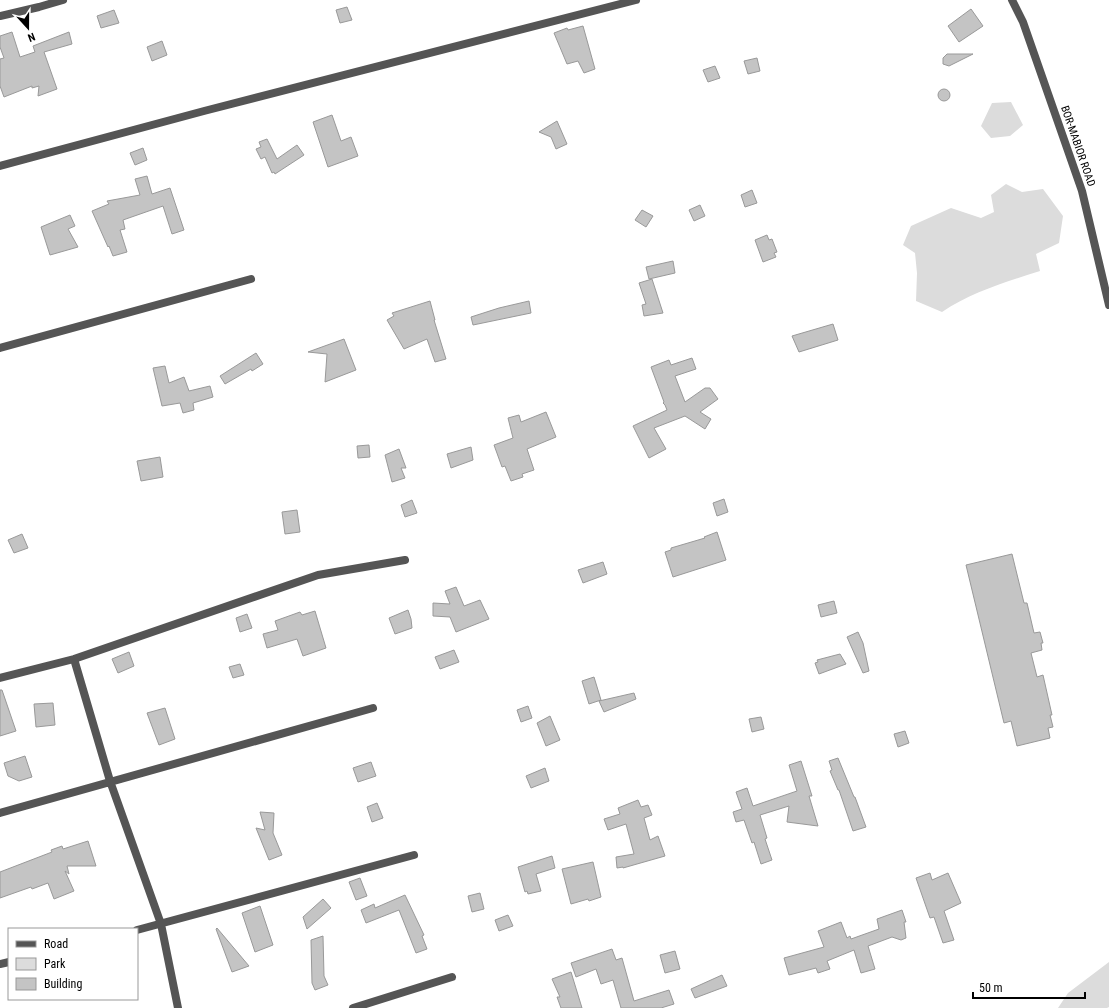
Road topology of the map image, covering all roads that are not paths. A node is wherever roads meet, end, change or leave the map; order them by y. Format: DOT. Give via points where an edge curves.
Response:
graph roads {
  1 [pos="63,0"];
  2 [pos="636,0"];
  3 [pos="1012,0"];
  4 [pos="0,16"];
  5 [pos="0,166"];
  6 [pos="251,279"];
  7 [pos="1109,305"];
  8 [pos="0,348"];
  9 [pos="405,560"];
  10 [pos="74,659"];
  11 [pos="0,678"];
  12 [pos="373,708"];
  13 [pos="110,781"];
  14 [pos="0,813"];
  15 [pos="414,855"];
  16 [pos="161,924"];
  17 [pos="138,930"];
  18 [pos="452,977"];
  19 [pos="178,1008"];
  20 [pos="353,1008"];
  1 -- 4 [label="street"];
  2 -- 5 [label="street"];
  3 -- 7 [label="street, BOR-MABIOR ROAD" via="1023,22 1082,191"];
  6 -- 8 [label="street"];
  9 -- 10 [label="street" via="318,575"];
  10 -- 11 [label="street"];
  10 -- 13 [label="street"];
  12 -- 13 [label="street"];
  13 -- 14 [label="street"];
  13 -- 16 [label="street"];
  15 -- 16 [label="street"];
  16 -- 17 [label="street"];
  16 -- 19 [label="street"];
  18 -- 20 [label="street"];
}
